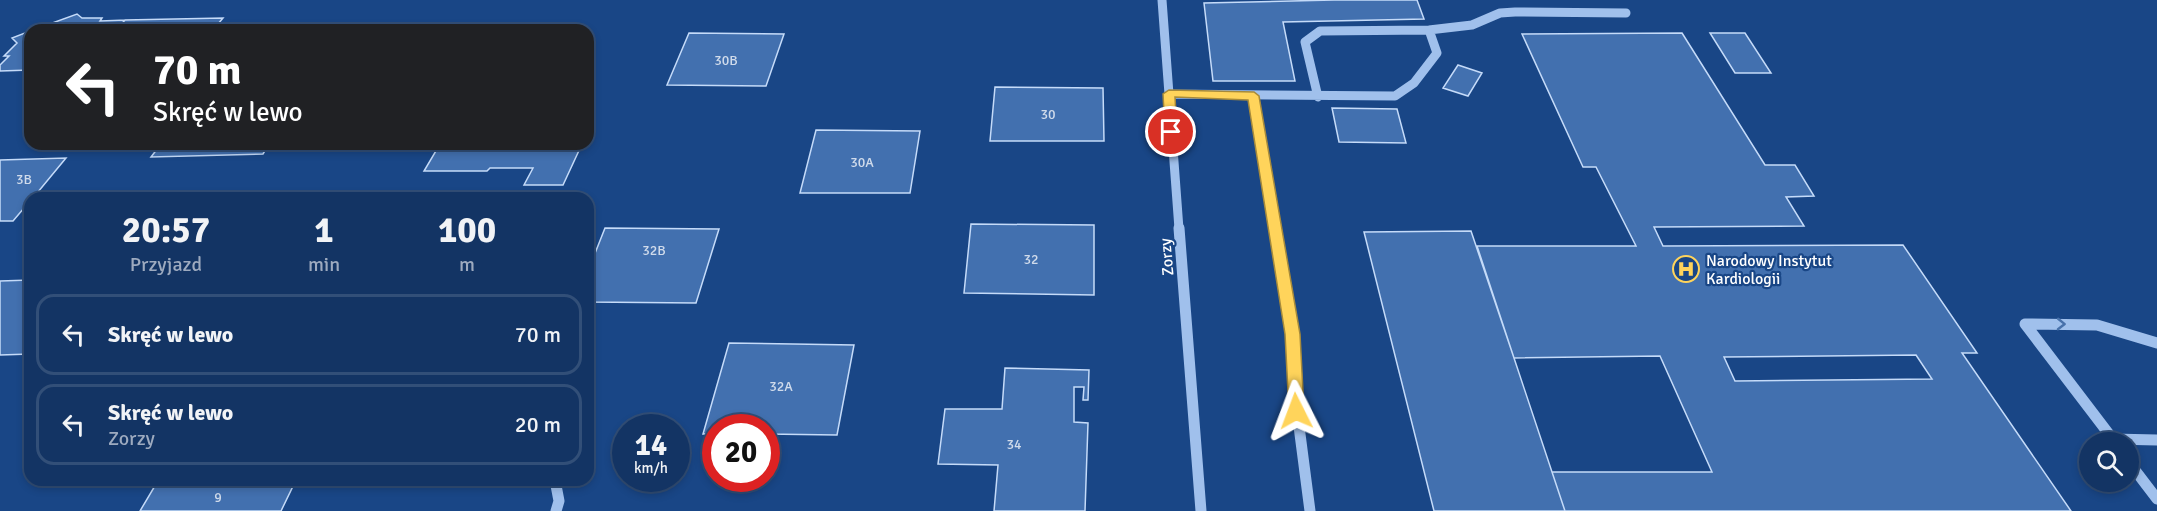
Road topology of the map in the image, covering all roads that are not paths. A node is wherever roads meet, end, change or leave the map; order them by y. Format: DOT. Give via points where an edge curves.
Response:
graph roads {
  1 [pos="1162,0"];
  2 [pos="1626,13"];
  3 [pos="1429,30"];
  4 [pos="1169,94"];
  5 [pos="1254,96"];
  6 [pos="1318,97"];
  7 [pos="2157,343"];
  8 [pos="2106,432"];
  9 [pos="2139,440"];
  10 [pos="2157,440"];
  11 [pos="2139,475"];
  12 [pos="556,486"];
  13 [pos="2157,499"];
  14 [pos="556,511"];
  15 [pos="1201,511"];
  16 [pos="1310,511"];
  1 -- 4 [label="street, Zorzy"];
  2 -- 3 [label="street" via="1500,13 1472,25"];
  3 -- 6 [label="street" via="1437,53 1405,92 1395,96"];
  3 -- 6 [label="street" via="1320,31 1311,35 1305,42"];
  4 -- 5 [label="street"];
  4 -- 15 [label="street, Zorzy"];
  5 -- 6 [label="street"];
  5 -- 16 [label="street" via="1292,334 1296,411"];
  8 -- 7 [label="street, one-way" via="2025,324 2097,325"];
  9 -- 10 [label="street"];
  11 -- 13 [label="street"];
  12 -- 14 [label="street"];
}
